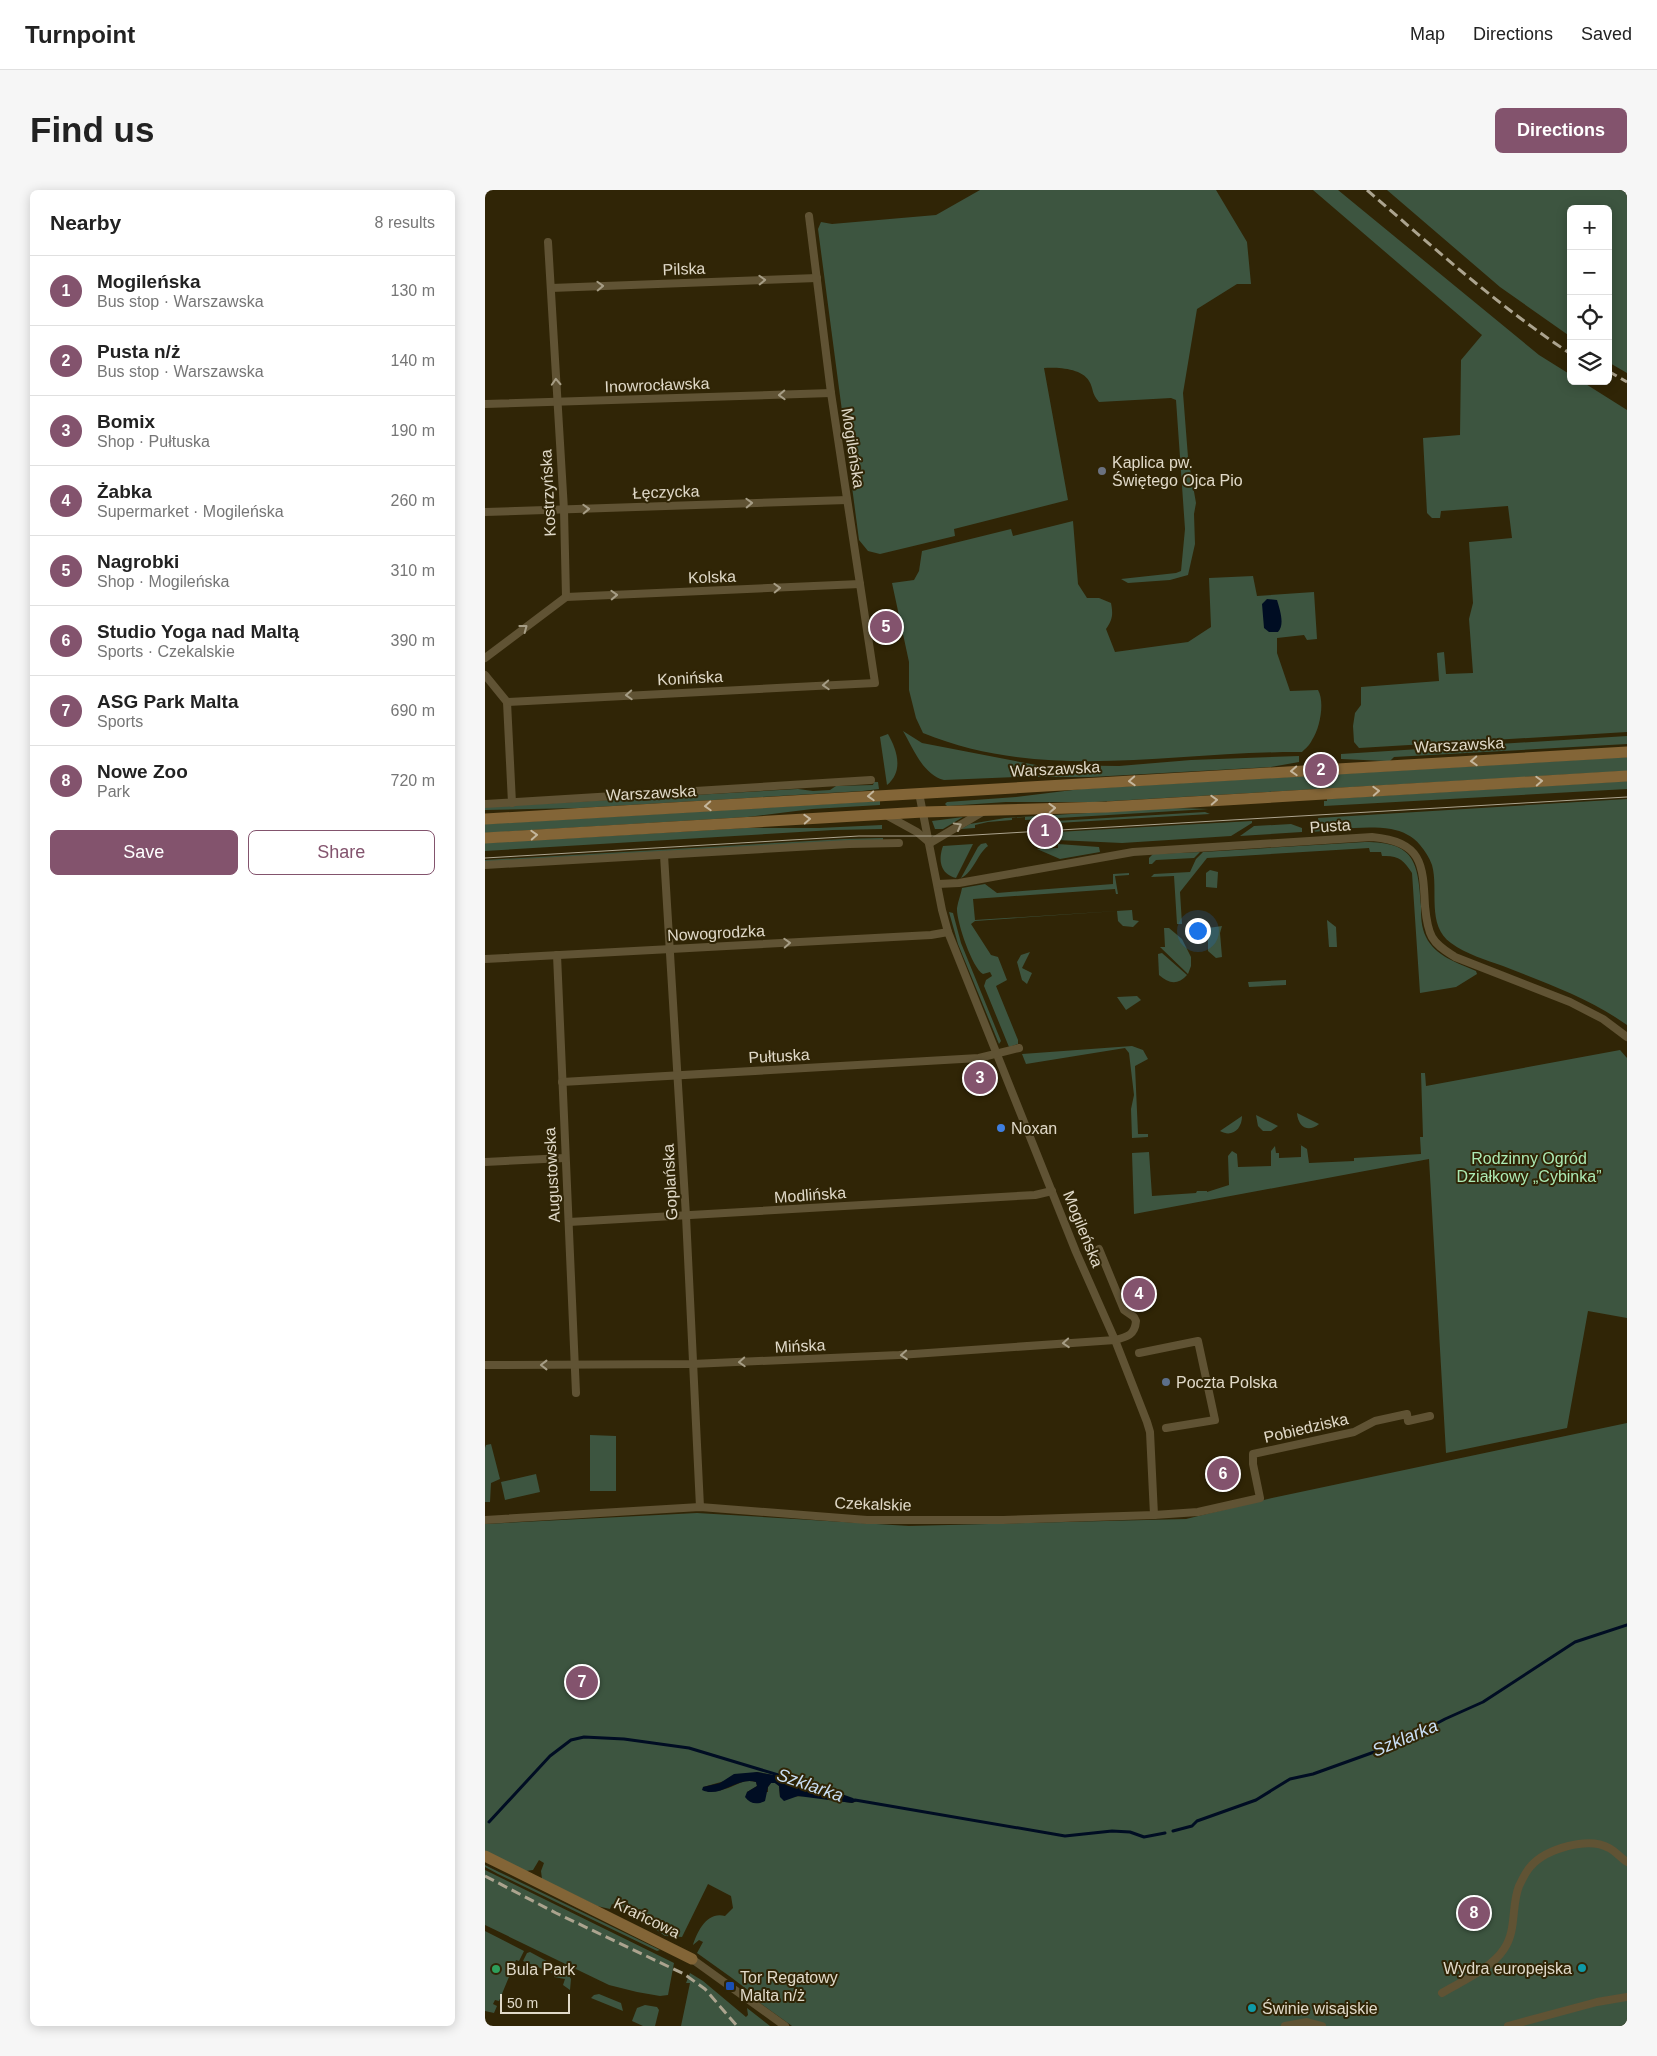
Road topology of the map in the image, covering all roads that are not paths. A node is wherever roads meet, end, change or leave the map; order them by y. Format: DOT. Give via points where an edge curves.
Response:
graph roads {
  1 [pos="809,216"];
  2 [pos="548,242"];
  3 [pos="817,278"];
  4 [pos="551,288"];
  5 [pos="831,394"];
  6 [pos="557,402"];
  7 [pos="485,404"];
  8 [pos="847,500"];
  9 [pos="564,510"];
  10 [pos="485,512"];
  11 [pos="861,584"];
  12 [pos="565,597"];
  13 [pos="485,658"];
  14 [pos="485,676"];
  15 [pos="875,683"];
  16 [pos="507,702"];
  17 [pos="1627,752"];
  18 [pos="1627,776"];
  19 [pos="871,780"];
  20 [pos="919,794"];
  21 [pos="512,803"];
  22 [pos="485,804"];
  23 [pos="986,810"];
  24 [pos="923,812"];
  25 [pos="885,814"];
  26 [pos="485,819"];
  27 [pos="485,838"];
  28 [pos="1329,840"];
  29 [pos="899,843"];
  30 [pos="930,843"];
  31 [pos="1329,850"];
  32 [pos="664,855"];
  33 [pos="485,865"];
  34 [pos="938,884"];
  35 [pos="948,932"];
  36 [pos="669,950"];
  37 [pos="557,955"];
  38 [pos="485,958"];
  39 [pos="1627,1037"];
  40 [pos="1019,1048"];
  41 [pos="998,1055"];
  42 [pos="677,1076"];
  43 [pos="562,1082"];
  44 [pos="565,1158"];
  45 [pos="485,1162"];
  46 [pos="1052,1191"];
  47 [pos="686,1216"];
  48 [pos="569,1222"];
  49 [pos="1099,1249"];
  50 [pos="1115,1340"];
  51 [pos="1139,1354"];
  52 [pos="692,1364"];
  53 [pos="485,1365"];
  54 [pos="575,1365"];
  55 [pos="577,1393"];
  56 [pos="1430,1416"];
  57 [pos="1166,1428"];
  58 [pos="1260,1498"];
  59 [pos="700,1507"];
  60 [pos="1154,1516"];
  61 [pos="485,1520"];
  62 [pos="485,1856"];
  63 [pos="1627,1862"];
  64 [pos="692,1959"];
  65 [pos="1442,1993"];
  66 [pos="1627,1997"];
  67 [pos="785,2026"];
  68 [pos="1285,2026"];
  69 [pos="1322,2026"];
  70 [pos="1507,2026"];
  1 -- 3 [label="street, Mogileńska"];
  2 -- 4 [label="street, Kostrzyńska"];
  4 -- 3 [label="street, Pilska, one-way"];
  3 -- 5 [label="street, Mogileńska"];
  6 -- 4 [label="street, Kostrzyńska, one-way"];
  5 -- 6 [label="street, Inowrocławska, one-way"];
  5 -- 8 [label="street, Mogileńska"];
  6 -- 7 [label="street, Inowrocławska"];
  6 -- 9 [label="street, Kostrzyńska"];
  9 -- 8 [label="street, Łęczycka, one-way"];
  8 -- 11 [label="street, Mogileńska"];
  9 -- 10 [label="street, Łęczycka"];
  9 -- 12 [label="street, Kostrzyńska"];
  12 -- 11 [label="street, Kolska, one-way"];
  11 -- 15 [label="street, Mogileńska"];
  13 -- 12 [label="street, one-way"];
  14 -- 16 [label="street"];
  15 -- 16 [label="street, Konińska, one-way"];
  16 -- 21 [label="street"];
  17 -- 20 [label="main road, Warszawska, one-way"];
  23 -- 18 [label="main road, one-way" via="1117,806"];
  19 -- 21 [label="street, Warszawska"];
  20 -- 24 [label="street, Mogileńska"];
  20 -- 26 [label="main road, Warszawska, one-way"];
  21 -- 22 [label="street, Warszawska"];
  23 -- 24 [label="main road"];
  30 -- 23 [label="street, one-way"];
  24 -- 25 [label="main road"];
  24 -- 30 [label="street, Mogileńska"];
  27 -- 25 [label="main road, one-way"];
  25 -- 30 [label="street"];
  28 -- 31 [label="street"];
  28 -- 34 [label="street, Pusta" via="1133,852"];
  28 -- 39 [label="street, Pusta" via="1372,837 1406,846 1420,862 1424,873 1427,925 1432,938 1442,949 1570,1002 1603,1019"];
  29 -- 32 [label="street"];
  30 -- 34 [label="street, Mogileńska"];
  32 -- 33 [label="street"];
  32 -- 36 [label="street, Goplańska"];
  34 -- 35 [label="street, Mogileńska"];
  36 -- 35 [label="street, Nowogrodzka, one-way"];
  35 -- 41 [label="street, Mogileńska"];
  36 -- 37 [label="street, Nowogrodzka"];
  36 -- 42 [label="street, Goplańska"];
  37 -- 38 [label="street, Nowogrodzka"];
  37 -- 43 [label="street, Augustowska"];
  40 -- 41 [label="street, Pułtuska"];
  41 -- 42 [label="street, Pułtuska"];
  41 -- 46 [label="street, Mogileńska"];
  42 -- 43 [label="street, Pułtuska"];
  42 -- 47 [label="street, Goplańska"];
  43 -- 44 [label="street, Augustowska"];
  44 -- 45 [label="street"];
  44 -- 48 [label="street, Augustowska"];
  46 -- 47 [label="street, Modlińska"];
  46 -- 50 [label="street, Mogileńska"];
  47 -- 48 [label="street, Modlińska"];
  47 -- 52 [label="street, Goplańska"];
  48 -- 54 [label="street, Augustowska"];
  49 -- 50 [label="street" via="1124,1310 1136,1322 1133,1333"];
  50 -- 52 [label="street, Mińska, one-way" via="899,1355"];
  50 -- 60 [label="street, Mogileńska" via="1150,1432"];
  51 -- 57 [label="street" via="1198,1341 1215,1420"];
  52 -- 54 [label="street, Mińska"];
  52 -- 59 [label="street, Goplańska"];
  54 -- 53 [label="street, Mińska, one-way"];
  54 -- 55 [label="street, Augustowska"];
  56 -- 58 [label="street, Pobiedziska" via="1409,1421 1407,1414 1383,1419 1354,1432 1253,1454"];
  58 -- 60 [label="street, Czekalskie" via="1198,1512"];
  59 -- 60 [label="street, Czekalskie" via="867,1520"];
  59 -- 61 [label="street, Czekalskie"];
  62 -- 64 [label="main road, Krańcowa"];
  63 -- 65 [label="street" via="1609,1847 1590,1843 1549,1852 1530,1866 1519,1887 1512,1933 1504,1949 1492,1963"];
  64 -- 67 [label="street, Krańcowa"];
  66 -- 70 [label="street"];
  68 -- 69 [label="street" via="1307,2022"];
}
